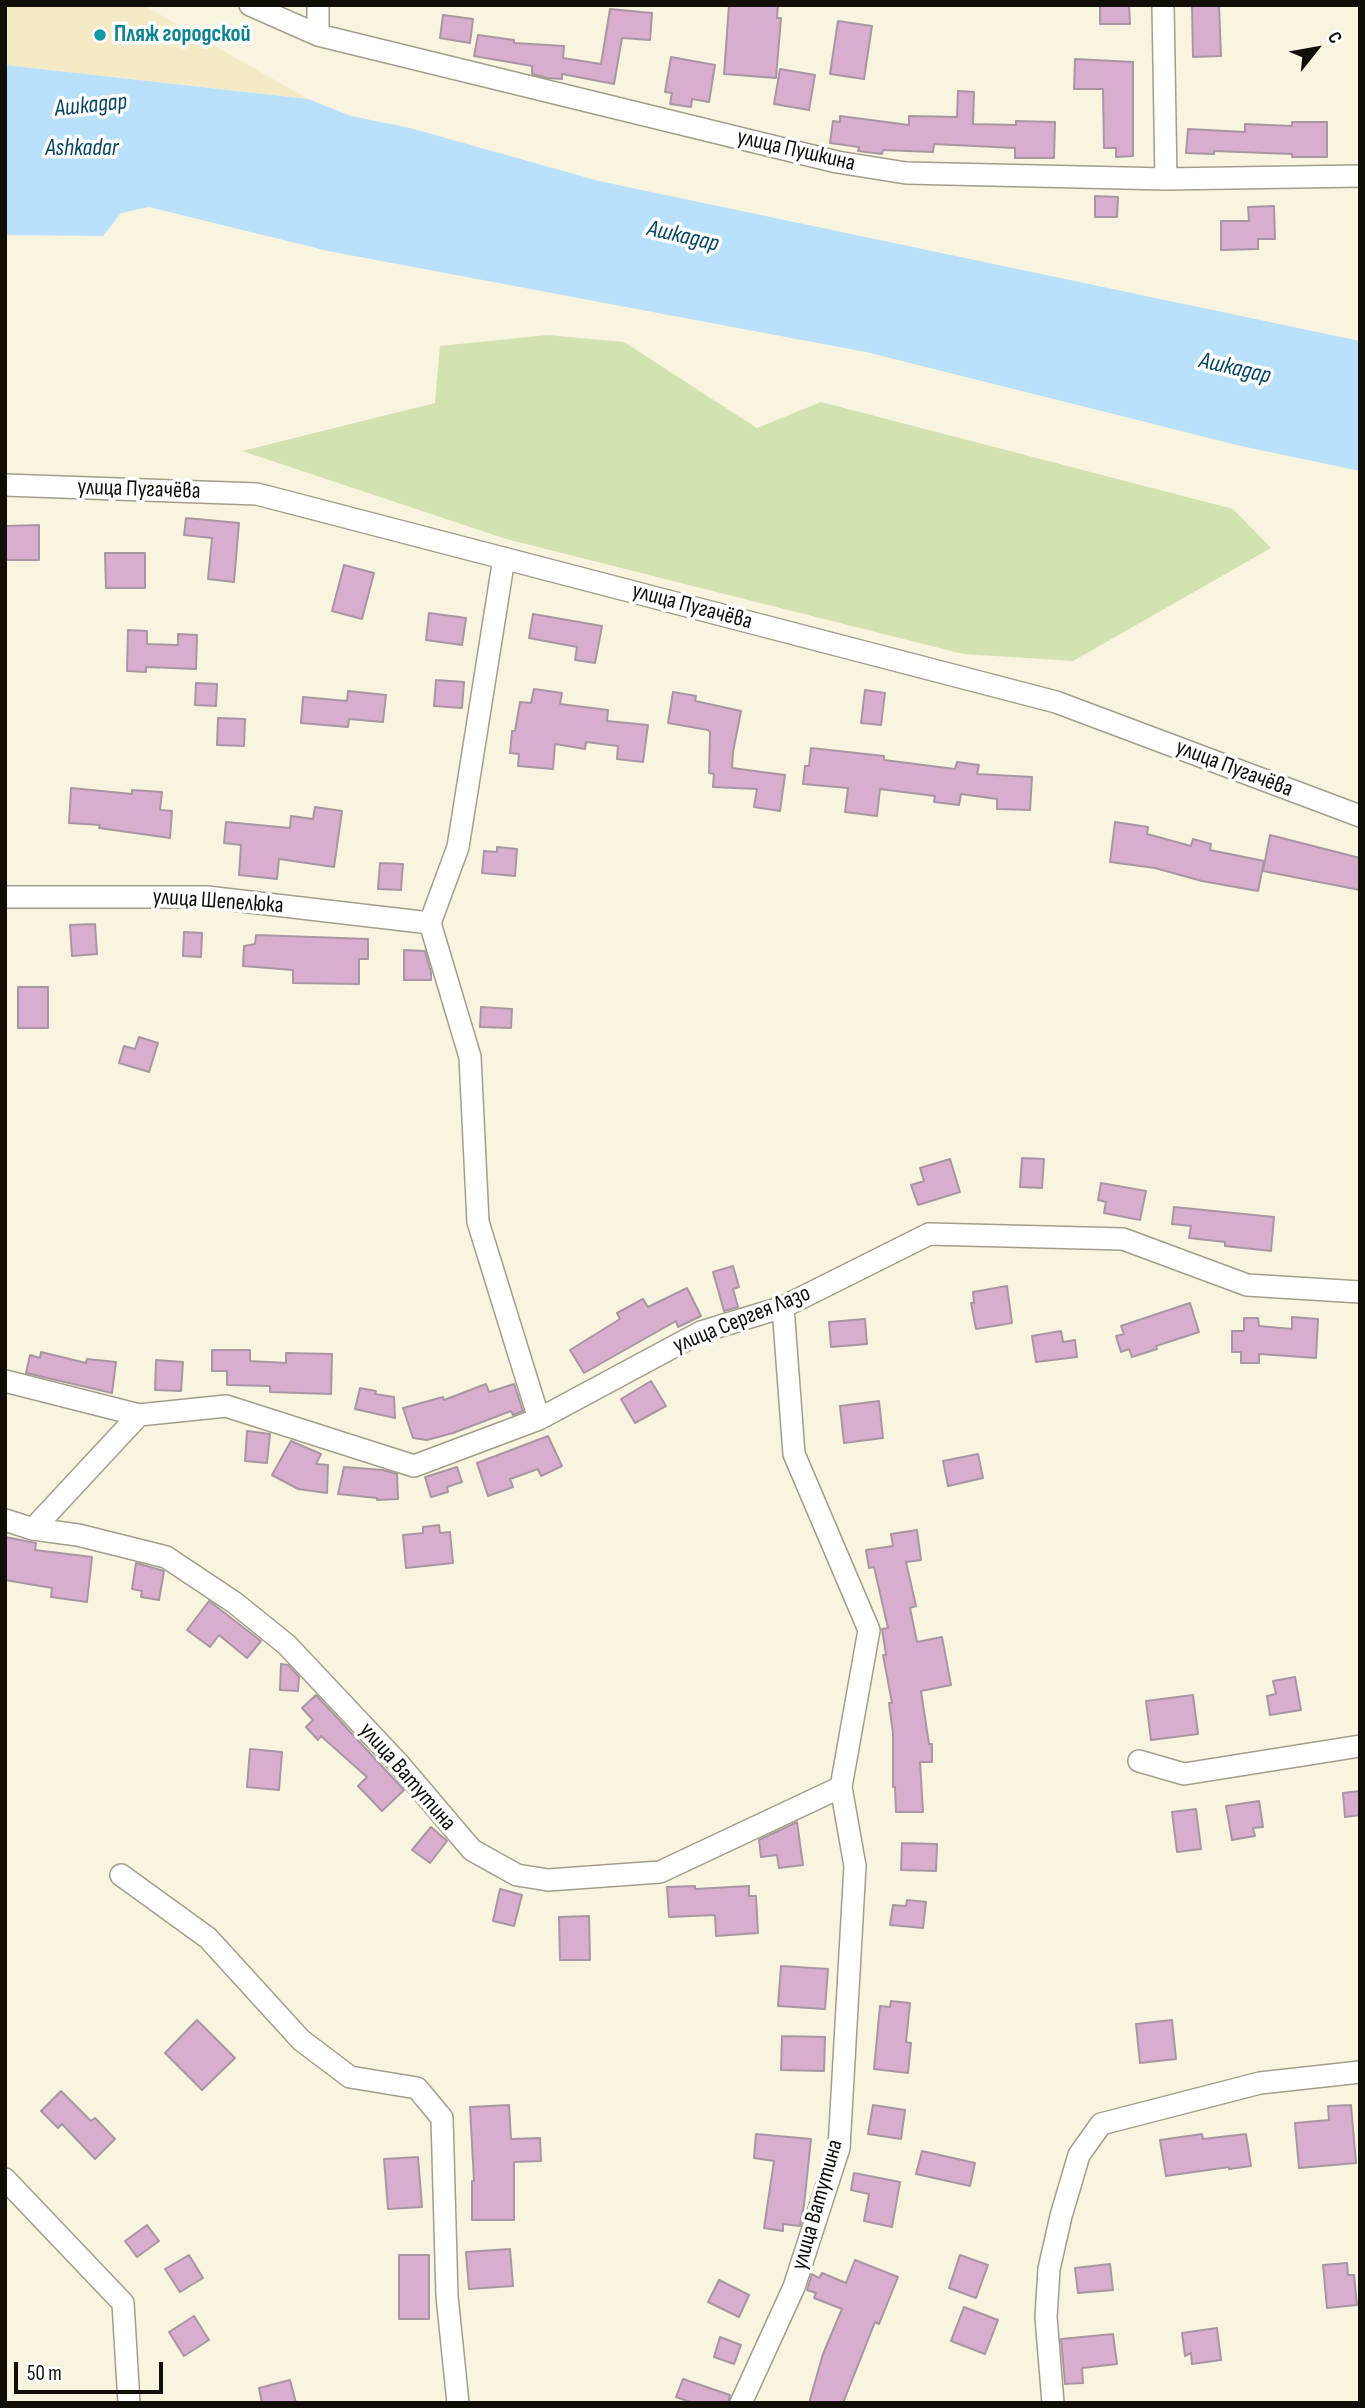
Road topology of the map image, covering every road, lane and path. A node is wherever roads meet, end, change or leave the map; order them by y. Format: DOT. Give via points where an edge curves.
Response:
graph roads {
  1 [pos="250,5"];
  2 [pos="318,5"];
  3 [pos="1163,5"];
  4 [pos="318,35"];
  5 [pos="1360,176"];
  6 [pos="1166,178"];
  7 [pos="5,485"];
  8 [pos="503,558"];
  9 [pos="1360,816"];
  10 [pos="5,897"];
  11 [pos="430,923"];
  12 [pos="1360,1292"];
  13 [pos="783,1307"];
  14 [pos="5,1381"];
  15 [pos="139,1415"];
  16 [pos="540,1419"];
  17 [pos="5,1520"];
  18 [pos="33,1529"];
  19 [pos="1360,1746"];
  20 [pos="1139,1761"];
  21 [pos="841,1787"];
  22 [pos="121,1875"];
  23 [pos="1360,2072"];
  24 [pos="5,2179"];
  25 [pos="130,2403"];
  26 [pos="458,2403"];
  27 [pos="741,2403"];
  28 [pos="1053,2403"];
  1 -- 4 [label="street, улица Пушкина"];
  2 -- 4 [label="street"];
  3 -- 6 [label="street"];
  4 -- 6 [label="street, улица Пушкина" via="837,162 906,173"];
  5 -- 6 [label="street, улица Пушкина"];
  7 -- 8 [label="street, улица Пугачёва" via="257,494"];
  8 -- 9 [label="street, улица Пугачёва" via="1056,702"];
  8 -- 11 [label="street" via="458,847"];
  10 -- 11 [label="street, улица Шепелюка" via="207,897"];
  11 -- 16 [label="street" via="470,1057 478,1222"];
  12 -- 13 [label="street, улица Сергея Лазо" via="1247,1285 1123,1239 929,1234"];
  13 -- 16 [label="street, улица Сергея Лазо" via="701,1332"];
  13 -- 21 [label="street, улица Ватутина" via="794,1454 869,1630"];
  14 -- 15 [label="street, улица Сергея Лазо"];
  15 -- 16 [label="street, улица Сергея Лазо" via="226,1406 414,1466"];
  15 -- 18 [label="street"];
  17 -- 18 [label="street, улица Ватутина"];
  18 -- 21 [label="street, улица Ватутина" via="78,1535 166,1558 236,1603 287,1645 400,1764 472,1850 517,1875 548,1880 660,1872"];
  19 -- 20 [label="street" via="1184,1774"];
  21 -- 27 [label="street, улица Ватутина" via="855,1866 839,2148 794,2287"];
  22 -- 26 [label="street" via="208,1938 301,2040 350,2077 417,2088 442,2118 447,2296"];
  23 -- 28 [label="street" via="1260,2083 1101,2124 1079,2155 1049,2269 1046,2318"];
  24 -- 25 [label="street" via="123,2303"];
}
